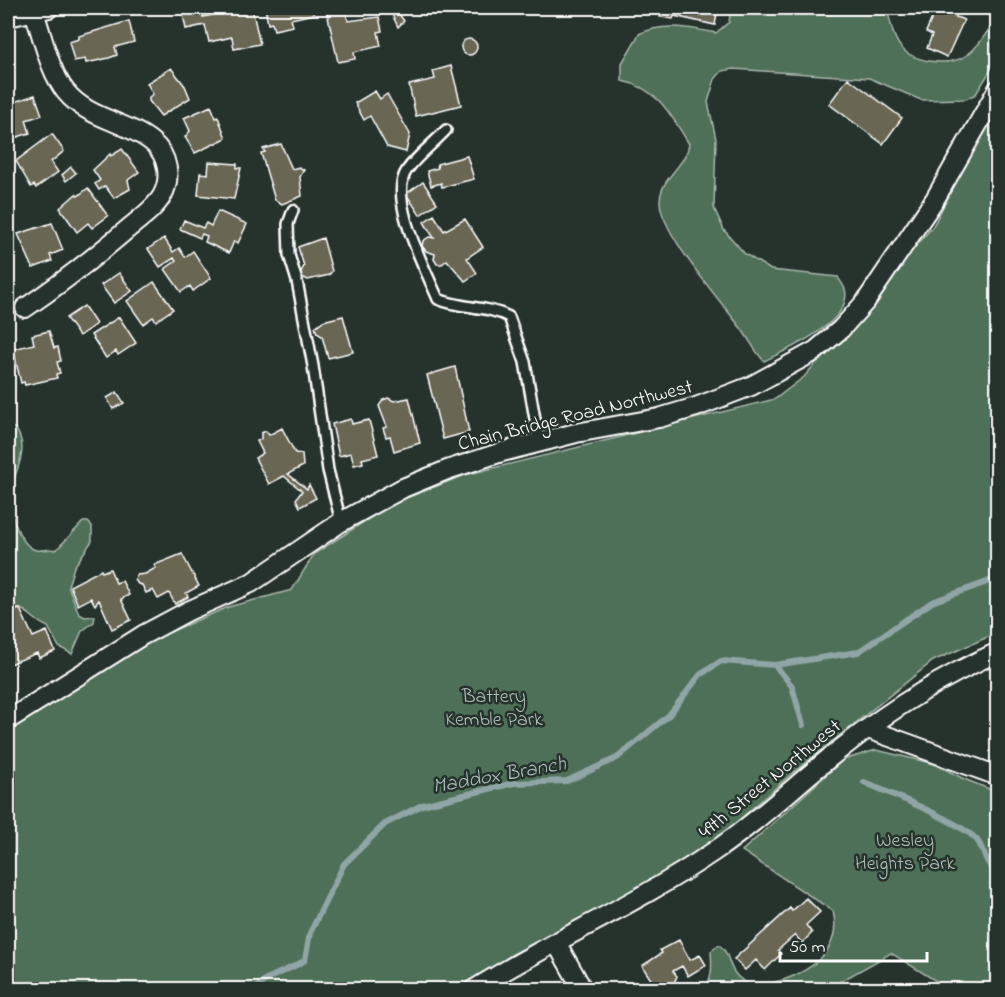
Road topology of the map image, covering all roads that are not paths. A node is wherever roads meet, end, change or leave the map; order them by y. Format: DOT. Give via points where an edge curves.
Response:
graph roads {
  1 [pos="42,10"];
  2 [pos="8,17"];
  3 [pos="998,89"];
  4 [pos="446,130"];
  5 [pos="293,210"];
  6 [pos="25,308"];
  7 [pos="538,442"];
  8 [pos="341,522"];
  9 [pos="998,652"];
  10 [pos="8,720"];
  11 [pos="868,729"];
  12 [pos="998,776"];
  13 [pos="557,944"];
  14 [pos="473,990"];
  15 [pos="583,990"];
  1 -- 2 [label="street"];
  1 -- 6 [label="street" via="55,71 65,90 90,111 152,141 164,157 168,176 166,188 155,205 99,254"];
  3 -- 7 [label="street, Chain Bridge Road Northwest" via="929,208 866,301 815,351 751,386 696,407"];
  4 -- 7 [label="lane" via="406,170 401,184 403,212 438,298 453,305 494,309 509,317 525,362"];
  5 -- 8 [label="lane" via="288,224 288,255 314,366 328,470"];
  7 -- 8 [label="street, Chain Bridge Road Northwest" via="440,472"];
  8 -- 10 [label="street, Chain Bridge Road Northwest" via="251,583 143,635"];
  9 -- 11 [label="street, 49th Street Northwest" via="941,678"];
  11 -- 12 [label="street"];
  11 -- 13 [label="street, 49th Street Northwest" via="760,819 712,853"];
  13 -- 14 [label="street, 49th Street Northwest"];
  13 -- 15 [label="street"];
}
